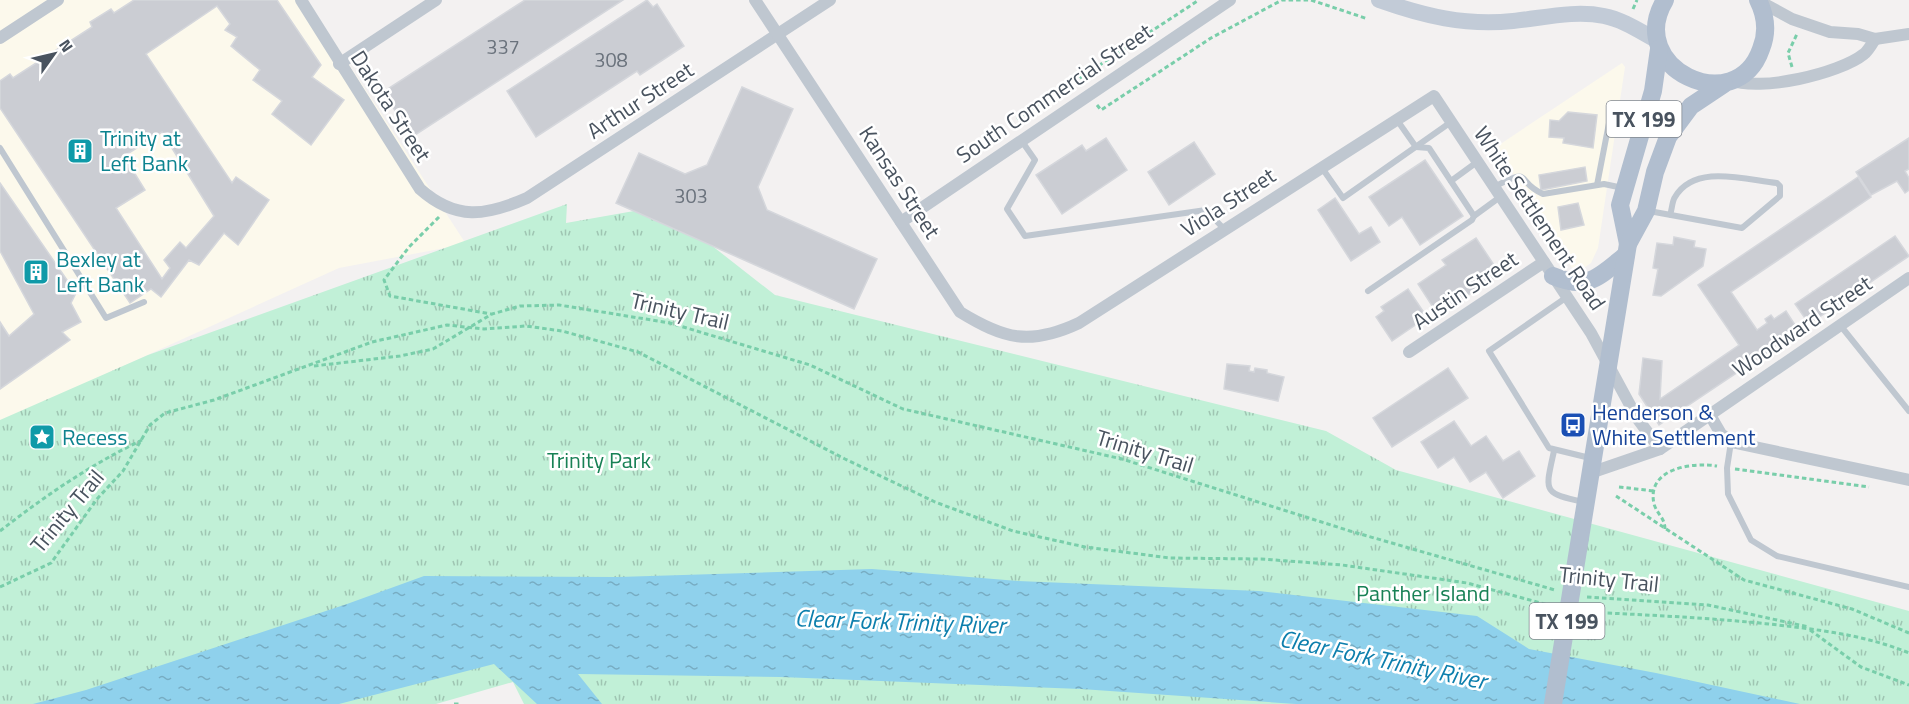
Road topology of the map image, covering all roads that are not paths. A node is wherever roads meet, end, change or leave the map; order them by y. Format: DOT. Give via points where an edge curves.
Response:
graph roads {
  1 [pos="58,0"];
  2 [pos="301,0"];
  3 [pos="436,0"];
  4 [pos="755,0"];
  5 [pos="830,0"];
  6 [pos="1230,0"];
  7 [pos="1379,0"];
  8 [pos="1665,0"];
  9 [pos="1758,1"];
  10 [pos="1909,34"];
  11 [pos="778,35"];
  12 [pos="0,38"];
  13 [pos="1875,39"];
  14 [pos="1658,45"];
  15 [pos="339,64"];
  16 [pos="1727,82"];
  17 [pos="1434,96"];
  18 [pos="1397,119"];
  19 [pos="1451,122"];
  20 [pos="1641,130"];
  21 [pos="1020,140"];
  22 [pos="1416,147"];
  23 [pos="0,148"];
  24 [pos="1477,162"];
  25 [pos="1322,167"];
  26 [pos="1451,181"];
  27 [pos="1597,185"];
  28 [pos="1624,188"];
  29 [pos="1497,192"];
  30 [pos="1646,211"];
  31 [pos="465,214"];
  32 [pos="1670,215"];
  33 [pos="1474,216"];
  34 [pos="901,222"];
  35 [pos="1224,229"];
  36 [pos="1627,249"];
  37 [pos="1548,269"];
  38 [pos="1909,278"];
  39 [pos="1368,291"];
  40 [pos="1567,297"];
  41 [pos="144,302"];
  42 [pos="1840,325"];
  43 [pos="1043,336"];
  44 [pos="1409,352"];
  45 [pos="1607,365"];
  46 [pos="1909,411"];
  47 [pos="1710,415"];
  48 [pos="1731,442"];
  49 [pos="1660,448"];
  50 [pos="1554,451"];
  51 [pos="1593,465"];
  52 [pos="1909,480"];
  53 [pos="1587,503"];
  54 [pos="1909,587"];
  55 [pos="1553,704"];
  1 -- 12 [label="street"];
  2 -- 15 [label="street, Dakota Street"];
  3 -- 15 [label="street"];
  4 -- 11 [label="street, Kansas Street"];
  5 -- 11 [label="street, Arthur Street"];
  6 -- 21 [label="street, South Commercial Street"];
  7 -- 14 [label="main road" via="1425,16 1466,22 1594,14 1616,19"];
  8 -- 14 [label="main road" via="1656,24"];
  9 -- 13 [label="street" via="1812,27"];
  9 -- 16 [label="main road" via="1765,19 1765,38 1759,56 1747,70"];
  10 -- 13 [label="street"];
  11 -- 31 [label="street, Arthur Street" via="527,198 497,210"];
  11 -- 34 [label="street, Kansas Street"];
  13 -- 16 [label="street" via="1864,54 1809,76 1782,81"];
  14 -- 16 [label="main road" via="1677,72 1694,81"];
  14 -- 20 [label="main road, TX 199" via="1655,82"];
  15 -- 31 [label="street, Dakota Street" via="420,189 433,200"];
  16 -- 30 [label="main road, TX 199" via="1691,106 1668,137"];
  17 -- 18 [label="street, Viola Street"];
  17 -- 19 [label="street, White Settlement Road"];
  18 -- 22 [label="lane"];
  18 -- 25 [label="street, Viola Street"];
  19 -- 22 [label="lane"];
  19 -- 24 [label="street, White Settlement Road"];
  20 -- 27 [label="lane" via="1609,123"];
  20 -- 28 [label="main road, TX 199"];
  21 -- 34 [label="street, South Commercial Street"];
  21 -- 35 [label="lane" via="1035,160 1007,210 1025,236 1206,210"];
  22 -- 25 [label="lane" via="1343,198"];
  22 -- 26 [label="lane" via="1429,148"];
  23 -- 41 [label="lane" via="106,318"];
  24 -- 26 [label="lane"];
  24 -- 29 [label="street, White Settlement Road"];
  25 -- 35 [label="street, Viola Street"];
  26 -- 33 [label="lane"];
  27 -- 28 [label="lane"];
  27 -- 29 [label="lane" via="1543,194 1516,174"];
  28 -- 36 [label="main road, TX 199" via="1620,205"];
  29 -- 33 [label="lane"];
  29 -- 37 [label="street, White Settlement Road"];
  30 -- 32 [label="lane"];
  30 -- 36 [label="main road, TX 199"];
  32 -- 32 [label="lane" via="1742,228 1779,196 1780,186 1705,175 1689,183 1675,197"];
  33 -- 39 [label="lane"];
  34 -- 43 [label="street, Kansas Street" via="960,312 989,329 1026,338"];
  35 -- 43 [label="street, Viola Street" via="1078,323"];
  36 -- 37 [label="main road" via="1586,283 1569,283"];
  36 -- 45 [label="main road, TX 199"];
  37 -- 40 [label="street, White Settlement Road"];
  37 -- 44 [label="street, Austin Street"];
  38 -- 42 [label="street, Woodward Street"];
  40 -- 45 [label="street, White Settlement Road"];
  40 -- 50 [label="lane" via="1489,351"];
  42 -- 46 [label="lane"];
  42 -- 47 [label="street, Woodward Street"];
  45 -- 49 [label="street, White Settlement Road" via="1637,418"];
  45 -- 51 [label="main road, TX 199"];
  47 -- 48 [label="street"];
  47 -- 49 [label="street, Woodward Street"];
  48 -- 52 [label="street"];
  48 -- 54 [label="lane" via="1728,494 1751,540 1777,556"];
  49 -- 51 [label="street, Woodward Street"];
  50 -- 51 [label="lane"];
  50 -- 53 [label="lane" via="1549,489 1554,496"];
  51 -- 53 [label="main road, TX 199"];
  53 -- 55 [label="main road, TX 199, bridge"];
}
